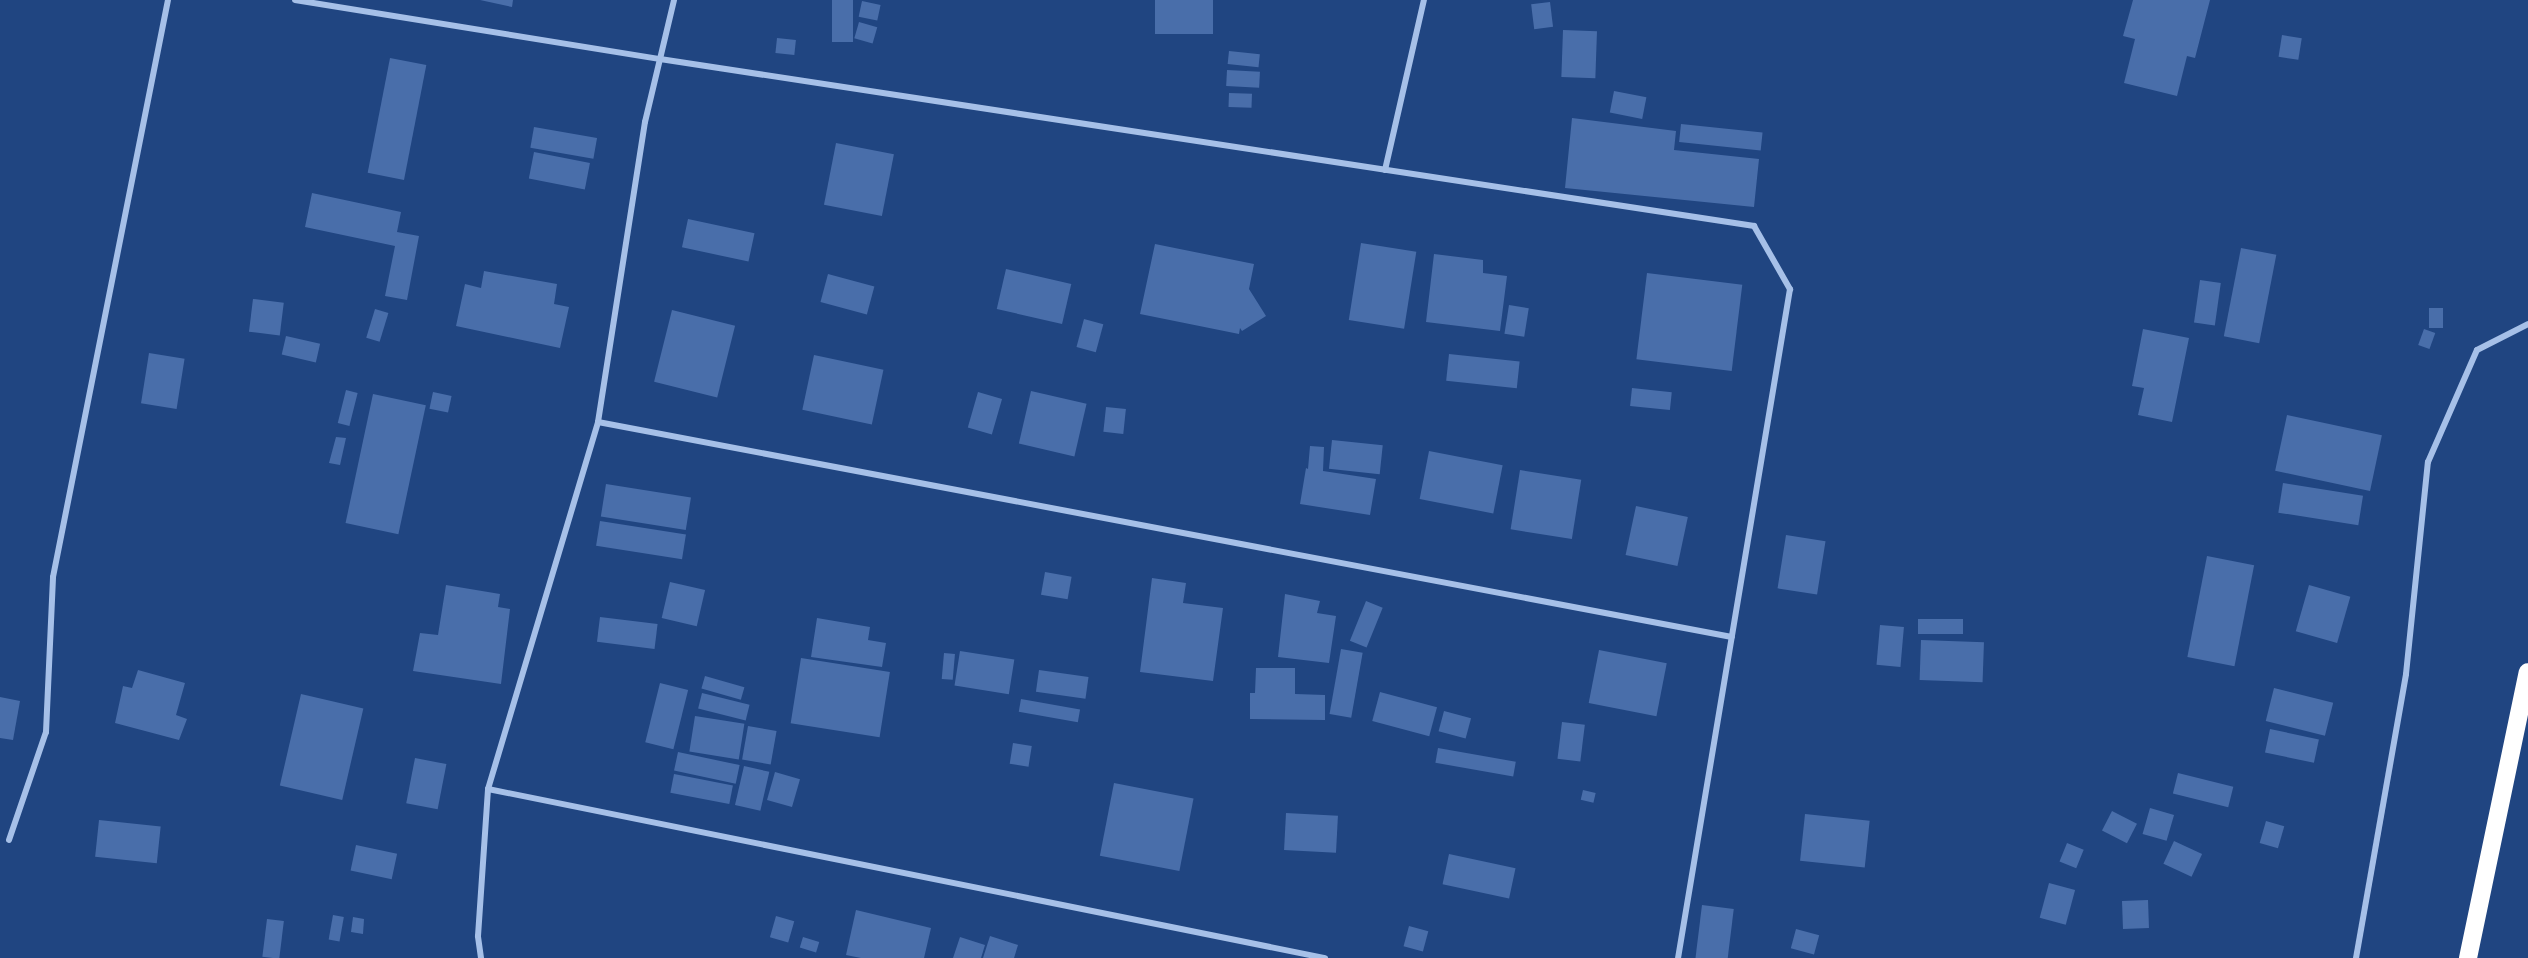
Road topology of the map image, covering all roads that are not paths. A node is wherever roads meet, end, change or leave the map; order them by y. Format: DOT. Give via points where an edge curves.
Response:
graph roads {
  1 [pos="168,0"];
  2 [pos="295,0"];
  3 [pos="674,0"];
  4 [pos="1424,0"];
  5 [pos="660,59"];
  6 [pos="1385,170"];
  7 [pos="2528,324"];
  8 [pos="598,422"];
  9 [pos="1732,637"];
  10 [pos="2528,672"];
  11 [pos="488,789"];
  12 [pos="9,840"];
  13 [pos="481,958"];
  14 [pos="1325,958"];
  15 [pos="1678,958"];
  16 [pos="2356,958"];
  17 [pos="2468,958"];
  1 -- 12 [label="street" via="53,577 46,732"];
  2 -- 5 [label="street"];
  3 -- 5 [label="street"];
  4 -- 6 [label="street"];
  5 -- 6 [label="street"];
  5 -- 8 [label="street" via="645,122"];
  6 -- 9 [label="street" via="1754,226 1790,289"];
  7 -- 16 [label="street" via="2477,350 2428,462 2406,674"];
  8 -- 9 [label="street"];
  8 -- 11 [label="street"];
  9 -- 15 [label="street"];
  10 -- 17 [label="highway"];
  11 -- 13 [label="street" via="478,936"];
  11 -- 14 [label="street"];
}
